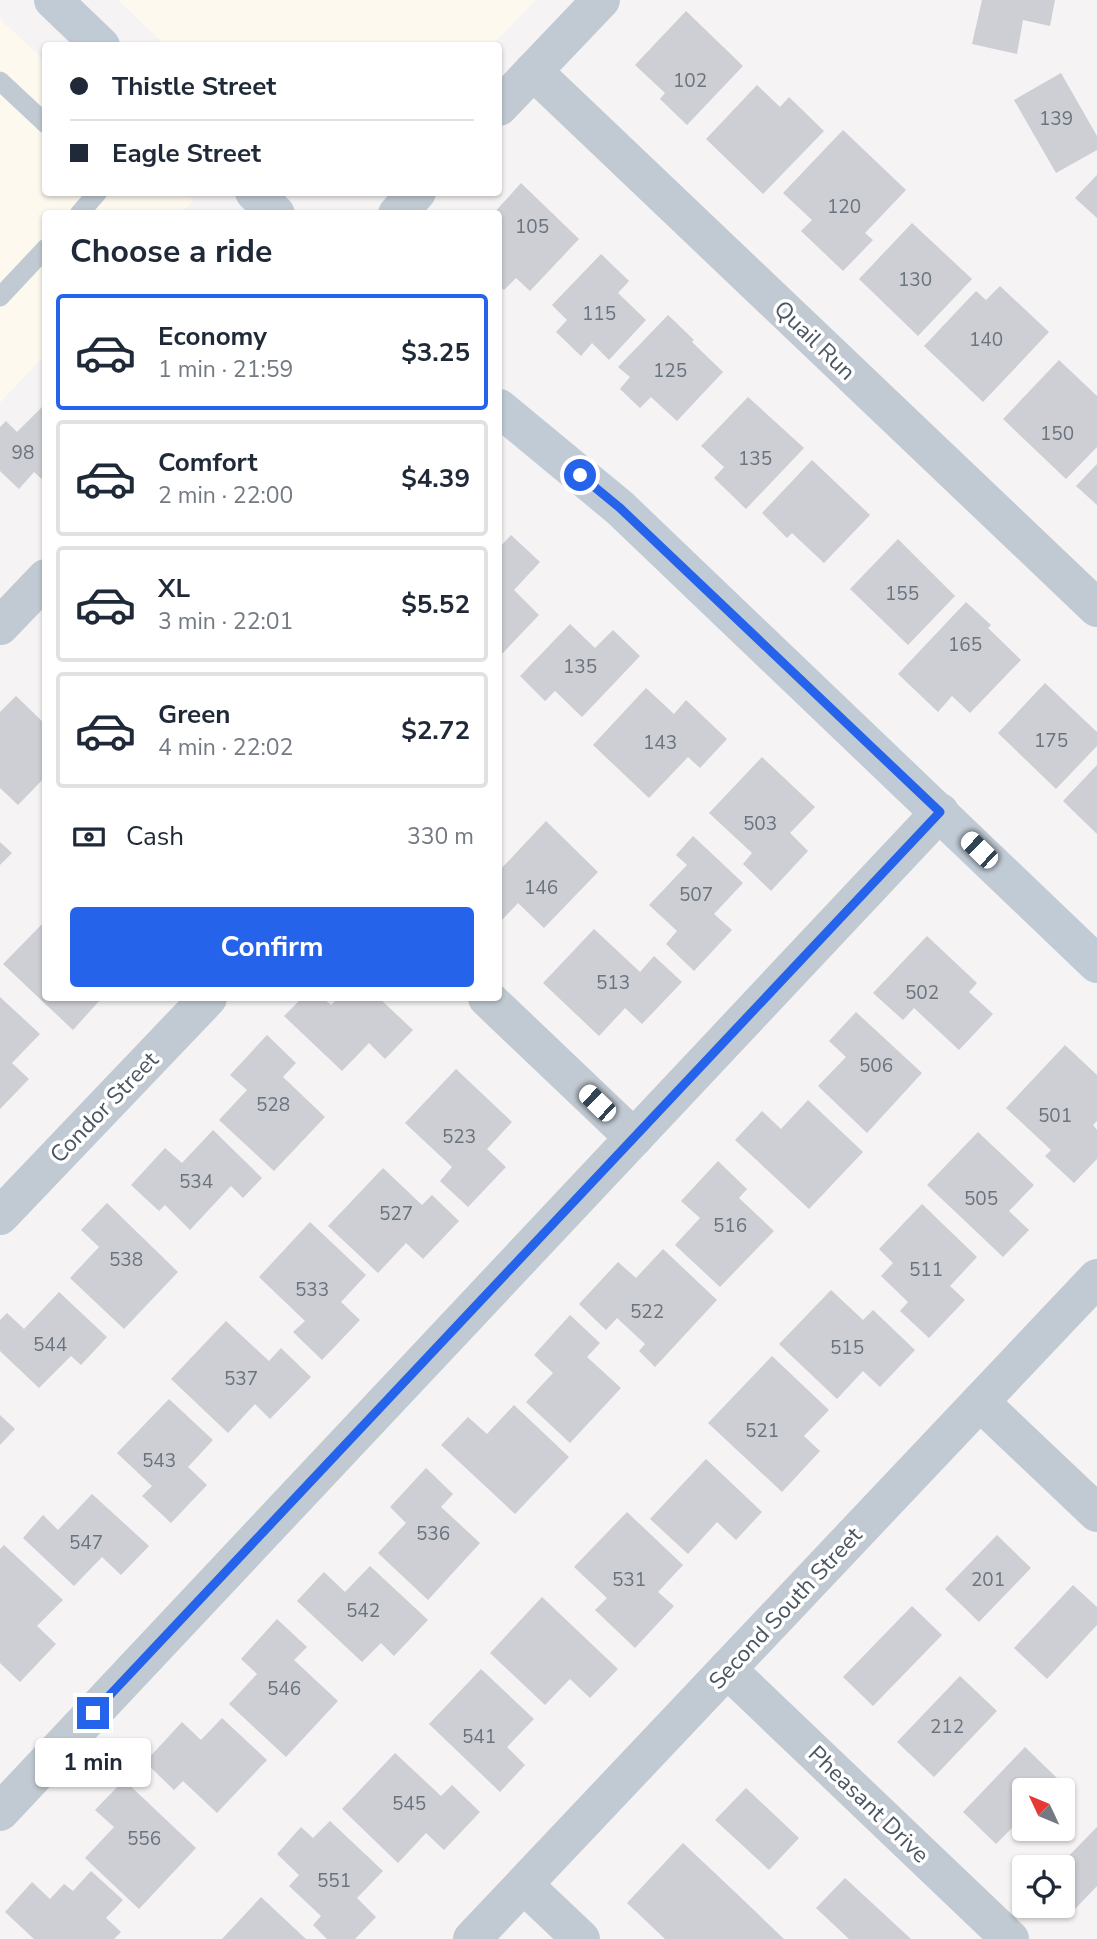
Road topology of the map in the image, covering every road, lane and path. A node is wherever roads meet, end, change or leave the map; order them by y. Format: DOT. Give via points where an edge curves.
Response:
graph roads {
  1 [pos="54,0"];
  2 [pos="601,0"];
  3 [pos="97,42"];
  4 [pos="533,71"];
  5 [pos="0,81"];
  6 [pos="502,104"];
  7 [pos="42,120"];
  8 [pos="95,196"];
  9 [pos="258,196"];
  10 [pos="413,196"];
  11 [pos="83,210"];
  12 [pos="272,210"];
  13 [pos="401,210"];
  14 [pos="42,252"];
  15 [pos="0,296"];
  16 [pos="502,410"];
  17 [pos="42,582"];
  18 [pos="1097,608"];
  19 [pos="0,626"];
  20 [pos="940,812"];
  21 [pos="1097,964"];
  22 [pos="205,1001"];
  23 [pos="490,1001"];
  24 [pos="634,1138"];
  25 [pos="0,1216"];
  26 [pos="1097,1278"];
  27 [pos="980,1402"];
  28 [pos="1097,1513"];
  29 [pos="727,1670"];
  30 [pos="0,1812"];
  31 [pos="524,1885"];
  32 [pos="472,1939"];
  33 [pos="580,1939"];
  34 [pos="1010,1939"];
  1 -- 3 [label="street"];
  2 -- 4 [label="street"];
  4 -- 6 [label="street"];
  4 -- 18 [label="street, Quail Run"];
  5 -- 7 [label="lane"];
  8 -- 11 [label="lane"];
  9 -- 12 [label="street"];
  10 -- 13 [label="street"];
  14 -- 15 [label="lane"];
  16 -- 20 [label="street" via="620,508"];
  17 -- 19 [label="street"];
  20 -- 21 [label="street"];
  20 -- 24 [label="street"];
  22 -- 25 [label="street, Condor Street"];
  23 -- 24 [label="street"];
  24 -- 30 [label="street"];
  26 -- 27 [label="street, Second South Street"];
  27 -- 28 [label="street"];
  27 -- 29 [label="street, Second South Street"];
  29 -- 31 [label="street, Second South Street"];
  29 -- 34 [label="street, Pheasant Drive"];
  31 -- 32 [label="street, Second South Street"];
  31 -- 33 [label="street"];
}
